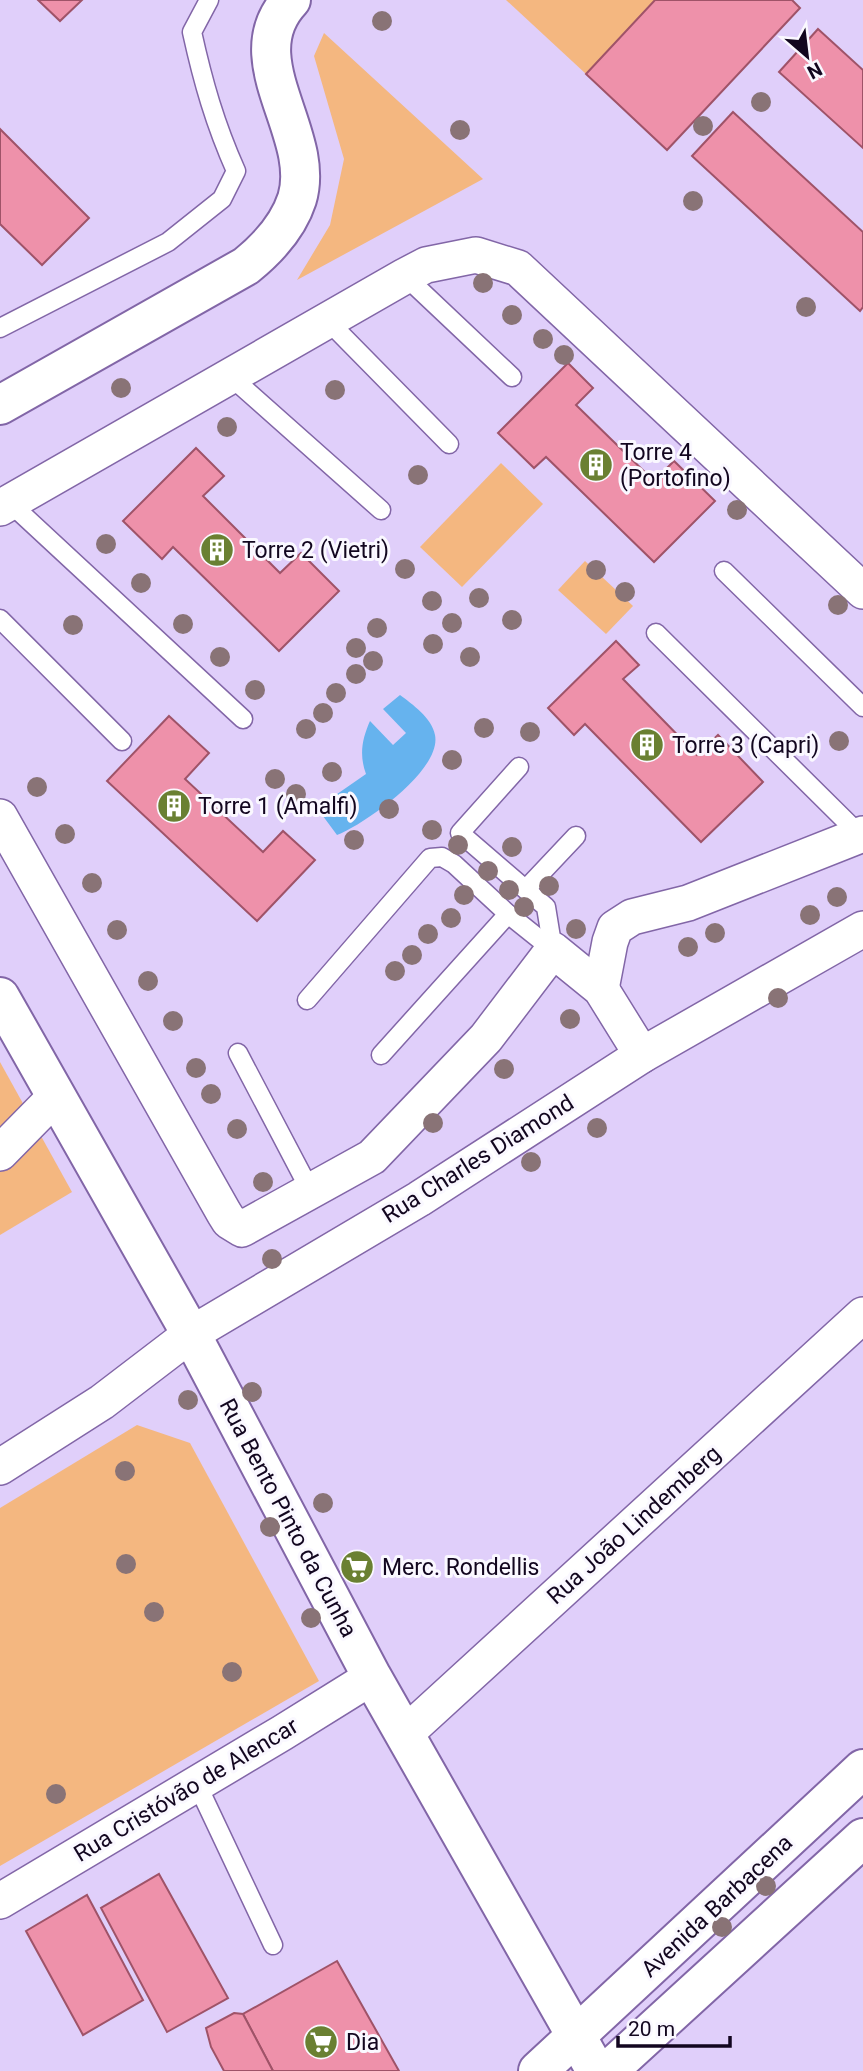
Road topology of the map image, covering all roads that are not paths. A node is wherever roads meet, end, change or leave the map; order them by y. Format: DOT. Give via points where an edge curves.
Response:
graph roads {
  1 [pos="209,0"];
  2 [pos="288,3"];
  3 [pos="405,276"];
  4 [pos="326,319"];
  5 [pos="0,328"];
  6 [pos="230,376"];
  7 [pos="512,377"];
  8 [pos="0,405"];
  9 [pos="449,444"];
  10 [pos="5,505"];
  11 [pos="382,510"];
  12 [pos="724,571"];
  13 [pos="863,591"];
  14 [pos="0,619"];
  15 [pos="656,633"];
  16 [pos="863,708"];
  17 [pos="243,719"];
  18 [pos="122,741"];
  19 [pos="519,767"];
  20 [pos="0,817"];
  21 [pos="862,835"];
  22 [pos="576,836"];
  23 [pos="526,889"];
  24 [pos="508,914"];
  25 [pos="862,931"];
  26 [pos="553,950"];
  27 [pos="601,989"];
  28 [pos="0,998"];
  29 [pos="307,1000"];
  30 [pos="238,1053"];
  31 [pos="381,1055"];
  32 [pos="642,1055"];
  33 [pos="56,1096"];
  34 [pos="0,1153"];
  35 [pos="311,1192"];
  36 [pos="863,1315"];
  37 [pos="191,1334"];
  38 [pos="0,1467"];
  39 [pos="372,1677"];
  40 [pos="405,1734"];
  41 [pos="863,1769"];
  42 [pos="197,1784"];
  43 [pos="863,1838"];
  44 [pos="0,1901"];
  45 [pos="273,1945"];
  46 [pos="577,2037"];
  47 [pos="538,2071"];
  48 [pos="596,2071"];
  49 [pos="608,2071"];
  1 -- 5 [label="lane" via="192,32 217,129 236,170 222,199 168,242"];
  2 -- 8 [label="street" via="276,27 272,59 297,147 300,179 297,198 270,245 246,266"];
  3 -- 4 [label="street"];
  3 -- 7 [label="lane"];
  3 -- 13 [label="street" via="426,265 476,255 518,268"];
  4 -- 6 [label="street"];
  4 -- 9 [label="lane"];
  6 -- 10 [label="street"];
  6 -- 11 [label="lane"];
  10 -- 17 [label="lane"];
  12 -- 16 [label="lane"];
  14 -- 18 [label="lane"];
  15 -- 21 [label="lane"];
  19 -- 23 [label="lane" via="460,833"];
  20 -- 35 [label="street" via="229,1221 242,1229"];
  21 -- 27 [label="street" via="688,902 632,917 615,928"];
  22 -- 23 [label="lane"];
  23 -- 26 [label="lane" via="546,907"];
  24 -- 26 [label="lane"];
  24 -- 29 [label="lane" via="454,864 442,857 429,858"];
  24 -- 31 [label="lane"];
  25 -- 32 [label="street, Rua Charles Diamond"];
  26 -- 27 [label="street"];
  26 -- 35 [label="street" via="486,1038 372,1157"];
  27 -- 32 [label="street"];
  28 -- 33 [label="street, Rua Bento Pinto da Cunha"];
  30 -- 35 [label="lane"];
  32 -- 37 [label="street, Rua Charles Diamond" via="419,1199"];
  33 -- 34 [label="street"];
  33 -- 37 [label="street, Rua Bento Pinto da Cunha"];
  36 -- 40 [label="street, Rua João Lindemberg"];
  37 -- 38 [label="street, Rua Charles Diamond" via="102,1402"];
  37 -- 39 [label="street, Rua Bento Pinto da Cunha"];
  39 -- 40 [label="street, Rua Bento Pinto da Cunha"];
  39 -- 42 [label="street, Rua Cristóvão de Alencar"];
  40 -- 46 [label="street, Rua Bento Pinto da Cunha"];
  41 -- 46 [label="street, Avenida Barbacena"];
  42 -- 44 [label="street, Rua Cristóvão de Alencar"];
  42 -- 45 [label="lane"];
  43 -- 49 [label="street, Avenida Barbacena"];
  46 -- 47 [label="street, Avenida Barbacena"];
  46 -- 48 [label="street, Rua Bento Pinto da Cunha"];
}
